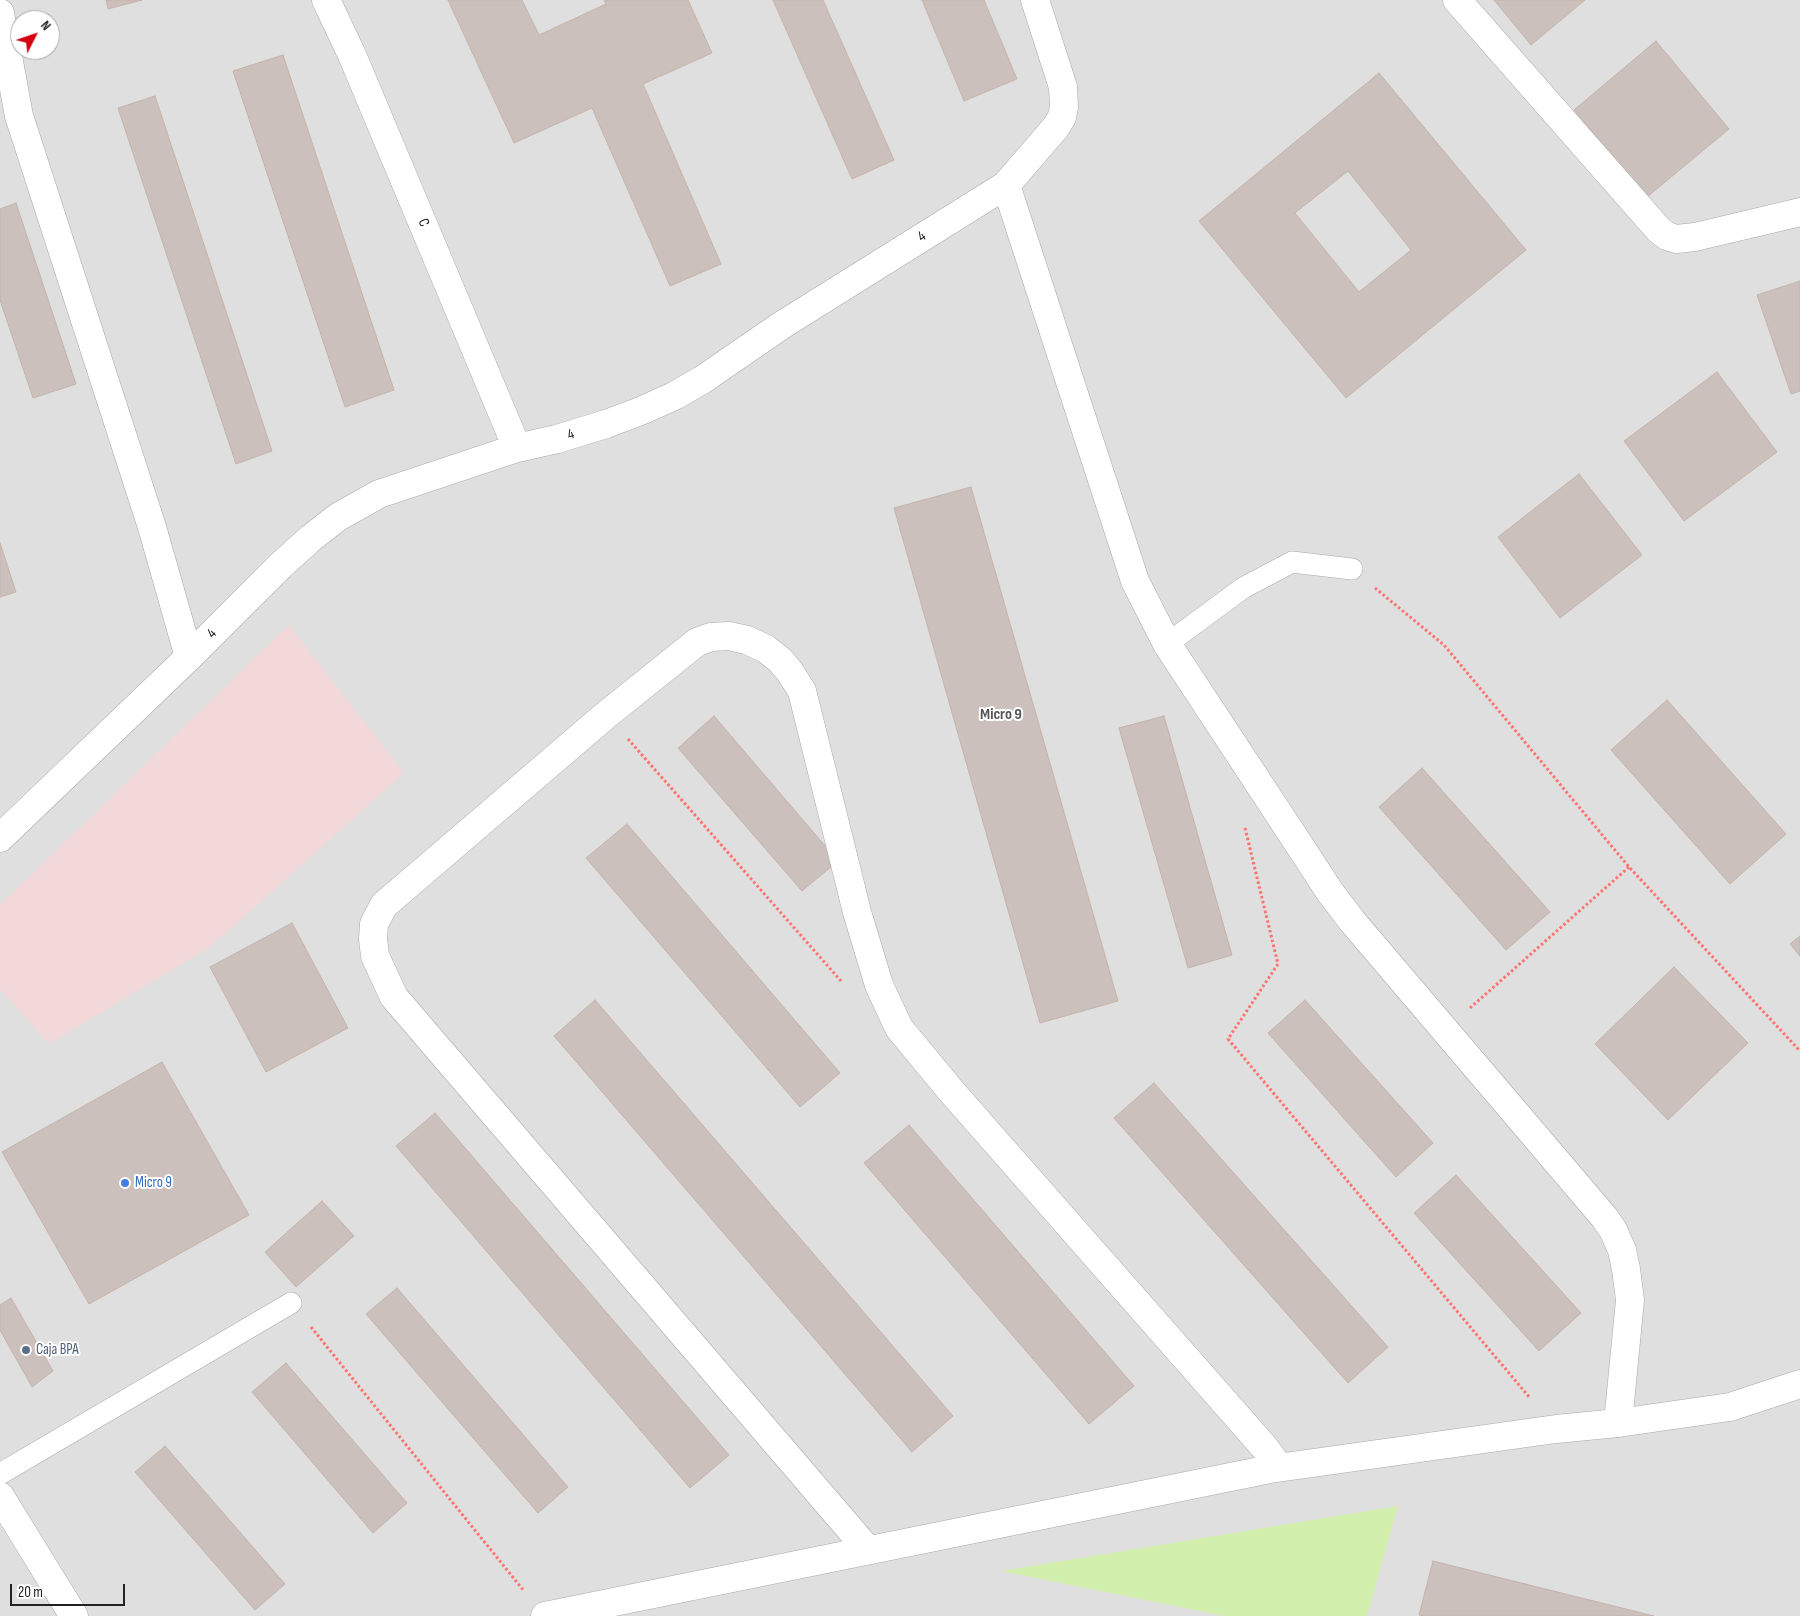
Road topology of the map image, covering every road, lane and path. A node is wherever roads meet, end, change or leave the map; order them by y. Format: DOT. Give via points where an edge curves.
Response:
graph roads {
  1 [pos="326,0"];
  2 [pos="1035,0"];
  3 [pos="1457,0"];
  4 [pos="0,14"];
  5 [pos="1006,185"];
  6 [pos="1800,212"];
  7 [pos="517,448"];
  8 [pos="1352,569"];
  9 [pos="1167,644"];
  10 [pos="189,657"];
  11 [pos="1244,822"];
  12 [pos="0,838"];
  13 [pos="1629,867"];
  14 [pos="1445,1030"];
  15 [pos="1800,1051"];
  16 [pos="292,1303"];
  17 [pos="1800,1384"];
  18 [pos="1618,1423"];
  19 [pos="1556,1429"];
  20 [pos="1279,1467"];
  21 [pos="0,1474"];
  22 [pos="0,1496"];
  23 [pos="868,1550"];
  24 [pos="593,1612"];
  25 [pos="74,1616"];
  26 [pos="545,1616"];
  1 -- 7 [label="street, C" via="352,54"];
  2 -- 5 [label="street, 4" via="1063,87 1064,107 1056,127"];
  3 -- 6 [label="street" via="1667,236 1695,238"];
  4 -- 10 [label="street" via="19,116 152,527"];
  5 -- 7 [label="street, 4" via="674,396 606,424"];
  5 -- 9 [label="street" via="1135,581"];
  7 -- 10 [label="street, 4" via="379,494 338,517 280,566"];
  8 -- 9 [label="lane" via="1292,562 1243,588"];
  8 -- 13 [label="path" via="1444,645"];
  9 -- 14 [label="street" via="1330,892"];
  10 -- 12 [label="street, 4"];
  11 -- 19 [label="path" via="1278,964 1228,1040"];
  13 -- 14 [label="path"];
  13 -- 15 [label="path"];
  14 -- 18 [label="street" via="1604,1217 1622,1250 1630,1300"];
  16 -- 21 [label="lane"];
  16 -- 26 [label="path"];
  17 -- 18 [label="street" via="1730,1407"];
  18 -- 19 [label="street"];
  19 -- 20 [label="street"];
  20 -- 23 [label="street"];
  20 -- 23 [label="street" via="899,1028 879,985 857,912 802,691 780,660 766,649 729,636 711,637 697,642 606,715 384,905 374,924 375,956 394,997"];
  22 -- 25 [label="street"];
  23 -- 24 [label="street"];
  24 -- 26 [label="street"];
}
